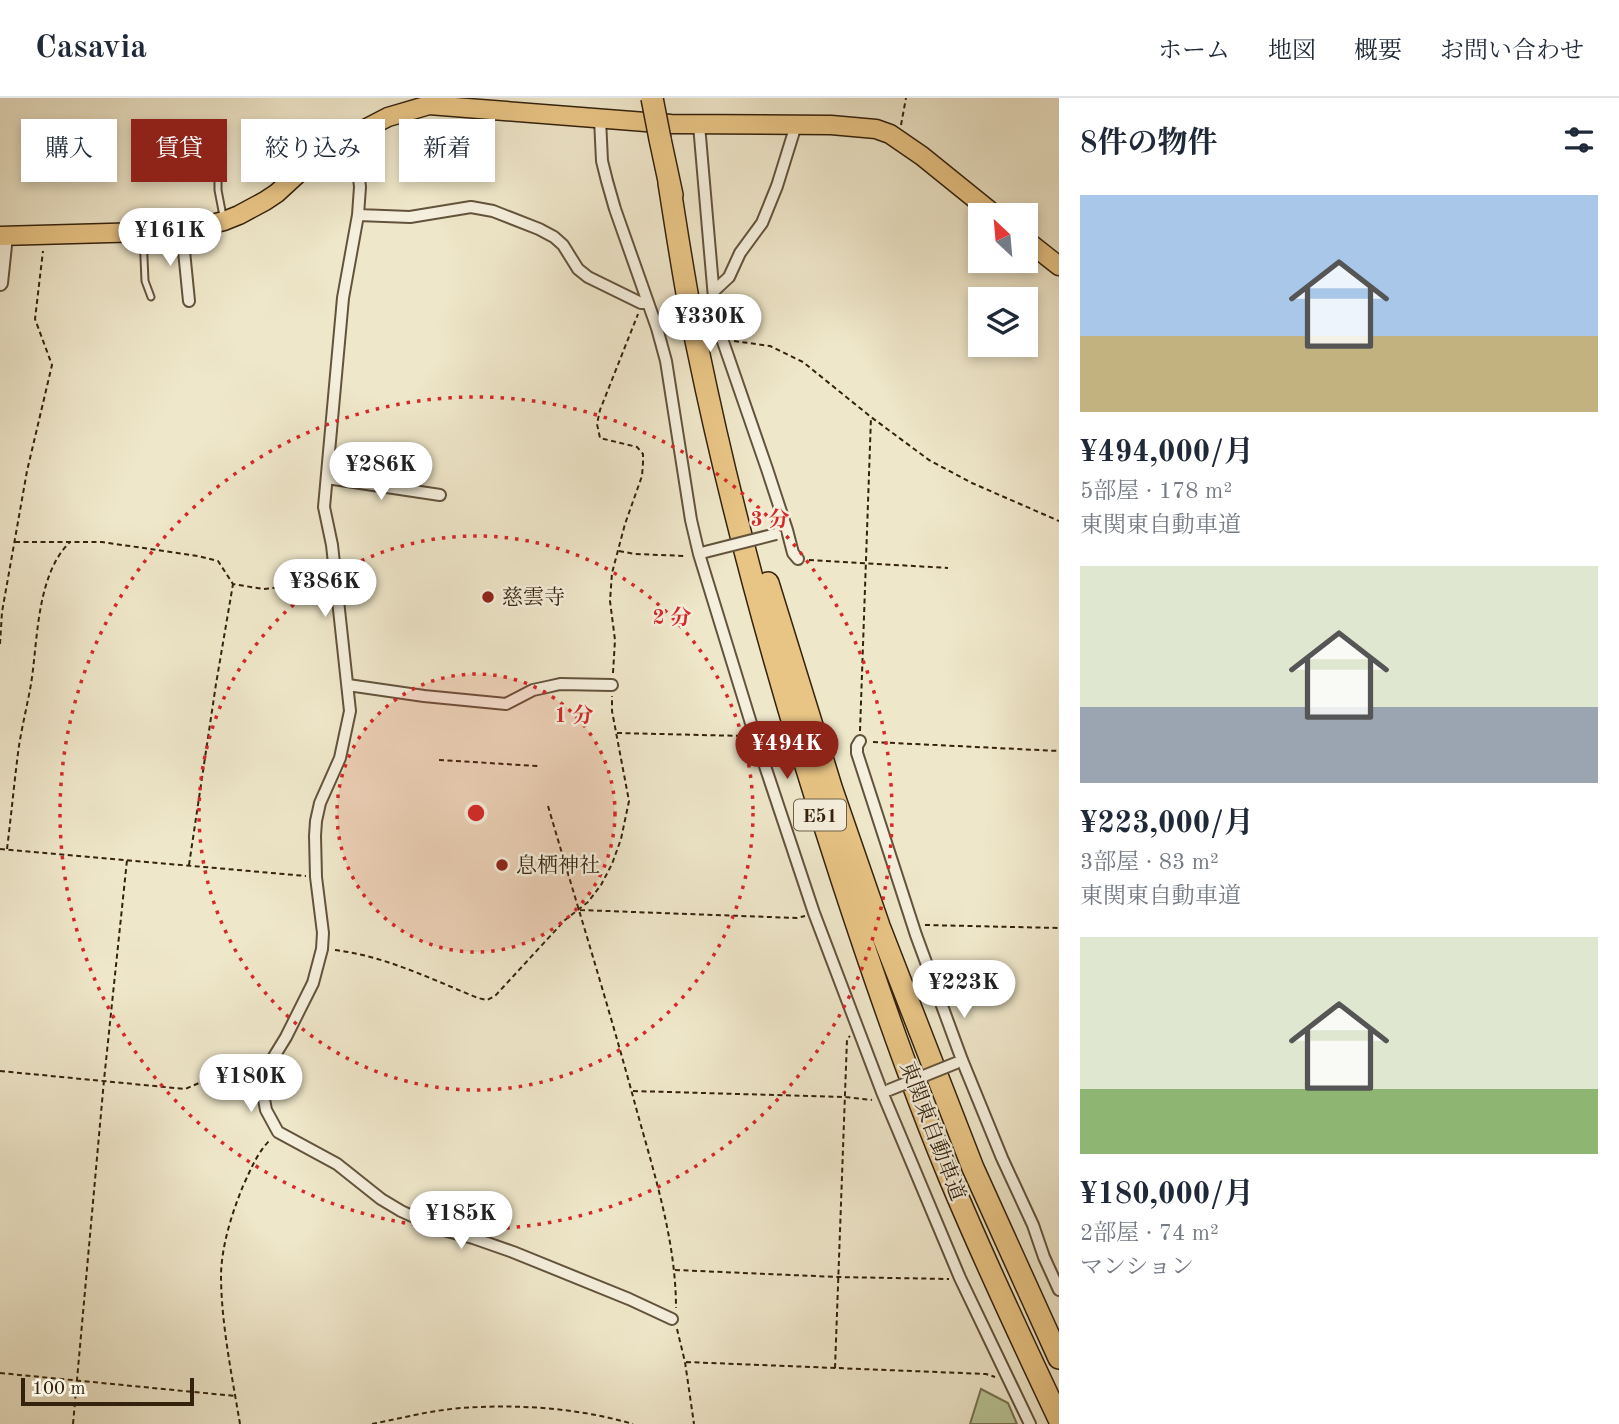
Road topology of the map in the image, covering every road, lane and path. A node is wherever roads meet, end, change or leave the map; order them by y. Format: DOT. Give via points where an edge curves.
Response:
graph roads {
  1 [pos="652,98"];
  2 [pos="906,98"];
  3 [pos="384,119"];
  4 [pos="600,119"];
  5 [pos="699,125"];
  6 [pos="796,125"];
  7 [pos="898,139"];
  8 [pos="218,182"];
  9 [pos="287,182"];
  10 [pos="359,182"];
  11 [pos="669,183"];
  12 [pos="981,203"];
  13 [pos="358,215"];
  14 [pos="224,221"];
  15 [pos="182,231"];
  16 [pos="143,232"];
  17 [pos="2,236"];
  18 [pos="45,236"];
  19 [pos="1038,249"];
  20 [pos="1059,266"];
  21 [pos="0,283"];
  22 [pos="714,291"];
  23 [pos="151,297"];
  24 [pos="189,301"];
  25 [pos="645,303"];
  26 [pos="723,343"];
  27 [pos="871,417"];
  28 [pos="327,478"];
  29 [pos="440,495"];
  30 [pos="1059,521"];
  31 [pos="782,532"];
  32 [pos="15,542"];
  33 [pos="71,542"];
  34 [pos="618,551"];
  35 [pos="702,553"];
  36 [pos="798,559"];
  37 [pos="866,564"];
  38 [pos="948,568"];
  39 [pos="336,577"];
  40 [pos="233,584"];
  41 [pos="0,643"];
  42 [pos="348,685"];
  43 [pos="612,685"];
  44 [pos="616,733"];
  45 [pos="754,733"];
  46 [pos="860,741"];
  47 [pos="1059,751"];
  48 [pos="439,760"];
  49 [pos="538,766"];
  50 [pos="548,806"];
  51 [pos="0,849"];
  52 [pos="7,849"];
  53 [pos="127,860"];
  54 [pos="189,866"];
  55 [pos="316,877"];
  56 [pos="579,910"];
  57 [pos="814,913"];
  58 [pos="913,925"];
  59 [pos="1059,928"];
  60 [pos="322,949"];
  61 [pos="856,1027"];
  62 [pos="959,1061"];
  63 [pos="0,1071"];
  64 [pos="104,1080"];
  65 [pos="261,1083"];
  66 [pos="632,1091"];
  67 [pos="886,1091"];
  68 [pos="845,1097"];
  69 [pos="278,1132"];
  70 [pos="674,1270"];
  71 [pos="837,1277"];
  72 [pos="960,1278"];
  73 [pos="1059,1290"];
  74 [pos="672,1319"];
  75 [pos="1059,1358"];
  76 [pos="685,1362"];
  77 [pos="835,1368"];
  78 [pos="0,1373"];
  79 [pos="1008,1378"];
  80 [pos="77,1381"];
  81 [pos="236,1396"];
  82 [pos="1059,1419"];
  83 [pos="73,1424"];
  84 [pos="240,1424"];
  85 [pos="372,1424"];
  86 [pos="633,1424"];
  87 [pos="694,1424"];
  88 [pos="1030,1424"];
  1 -- 11 [label="highway, 東関東自動車道 / E51, bridge"];
  2 -- 7 [label="path"];
  3 -- 4 [label="main road" via="429,105"];
  4 -- 5 [label="main road"];
  4 -- 25 [label="street" via="602,161"];
  5 -- 6 [label="main road"];
  5 -- 22 [label="street"];
  6 -- 7 [label="main road" via="856,126"];
  6 -- 22 [label="street" via="762,223 729,277"];
  7 -- 12 [label="main road"];
  8 -- 14 [label="lane"];
  9 -- 14 [label="main road" via="265,201"];
  10 -- 13 [label="street"];
  11 -- 75 [label="highway, 東関東自動車道 / E51" via="732,453 832,790 968,1156"];
  11 -- 82 [label="highway, 東関東自動車道 / E51" via="687,297 721,452 815,797 950,1179"];
  13 -- 25 [label="street" via="410,217 471,208 493,211 554,237 588,277"];
  13 -- 28 [label="street" via="343,298"];
  14 -- 15 [label="main road"];
  15 -- 16 [label="main road"];
  15 -- 24 [label="street"];
  16 -- 18 [label="main road"];
  16 -- 23 [label="lane" via="145,281"];
  17 -- 18 [label="main road"];
  17 -- 21 [label="street"];
  18 -- 32 [label="path" via="35,318 52,365"];
  19 -- 20 [label="main road"];
  22 -- 26 [label="street"];
  25 -- 34 [label="path" via="597,424 600,438 637,447 643,454 642,476"];
  25 -- 35 [label="street" via="666,361 691,520"];
  26 -- 27 [label="path" via="751,342 785,352"];
  26 -- 31 [label="street"];
  27 -- 30 [label="path" via="947,471"];
  27 -- 37 [label="path"];
  28 -- 29 [label="street"];
  28 -- 39 [label="street" via="324,507"];
  31 -- 35 [label="street, bridge"];
  31 -- 36 [label="street"];
  32 -- 33 [label="path"];
  32 -- 41 [label="path"];
  33 -- 40 [label="path" via="102,542 219,561"];
  33 -- 52 [label="path" via="53,565 37,623"];
  34 -- 35 [label="path" via="672,556"];
  34 -- 43 [label="path" via="610,588 615,640"];
  35 -- 45 [label="street"];
  36 -- 37 [label="path"];
  37 -- 38 [label="path"];
  37 -- 46 [label="path"];
  39 -- 40 [label="path" via="263,589"];
  39 -- 42 [label="street"];
  40 -- 54 [label="path"];
  42 -- 43 [label="street" via="506,704 533,690 560,684"];
  42 -- 55 [label="street" via="346,737 316,821"];
  43 -- 44 [label="path"];
  44 -- 45 [label="path" via="742,737"];
  44 -- 56 [label="path" via="629,801 627,816 612,864"];
  45 -- 57 [label="street"];
  46 -- 47 [label="path"];
  46 -- 58 [label="street" via="857,753"];
  48 -- 49 [label="path"];
  50 -- 56 [label="path"];
  51 -- 52 [label="path"];
  52 -- 53 [label="path"];
  53 -- 54 [label="path"];
  53 -- 64 [label="path"];
  54 -- 55 [label="path"];
  55 -- 60 [label="street"];
  56 -- 57 [label="path" via="797,918"];
  56 -- 60 [label="path" via="487,1000 382,960"];
  56 -- 66 [label="path"];
  57 -- 61 [label="street"];
  58 -- 59 [label="path"];
  58 -- 62 [label="street"];
  60 -- 65 [label="street" via="313,983"];
  61 -- 67 [label="street"];
  61 -- 68 [label="path" via="847,1039"];
  62 -- 67 [label="street, bridge"];
  62 -- 73 [label="street"];
  63 -- 64 [label="path"];
  64 -- 65 [label="path" via="185,1089 231,1070"];
  64 -- 80 [label="path"];
  65 -- 69 [label="street" via="266,1110"];
  66 -- 68 [label="path"];
  66 -- 70 [label="path"];
  67 -- 68 [label="path" via="871,1100"];
  67 -- 72 [label="street"];
  68 -- 71 [label="path"];
  69 -- 74 [label="street" via="337,1164 401,1211"];
  69 -- 81 [label="path" via="256,1156 226,1237 221,1272 223,1318"];
  70 -- 71 [label="path"];
  70 -- 74 [label="path" via="676,1311"];
  71 -- 72 [label="path"];
  71 -- 77 [label="path"];
  72 -- 79 [label="street"];
  74 -- 76 [label="path"];
  76 -- 77 [label="path"];
  76 -- 87 [label="path"];
  77 -- 79 [label="path"];
  78 -- 80 [label="path"];
  79 -- 88 [label="street"];
  80 -- 81 [label="path"];
  80 -- 83 [label="path"];
  81 -- 84 [label="path"];
  85 -- 86 [label="path" via="462,1408 523,1407 593,1413"];
}
